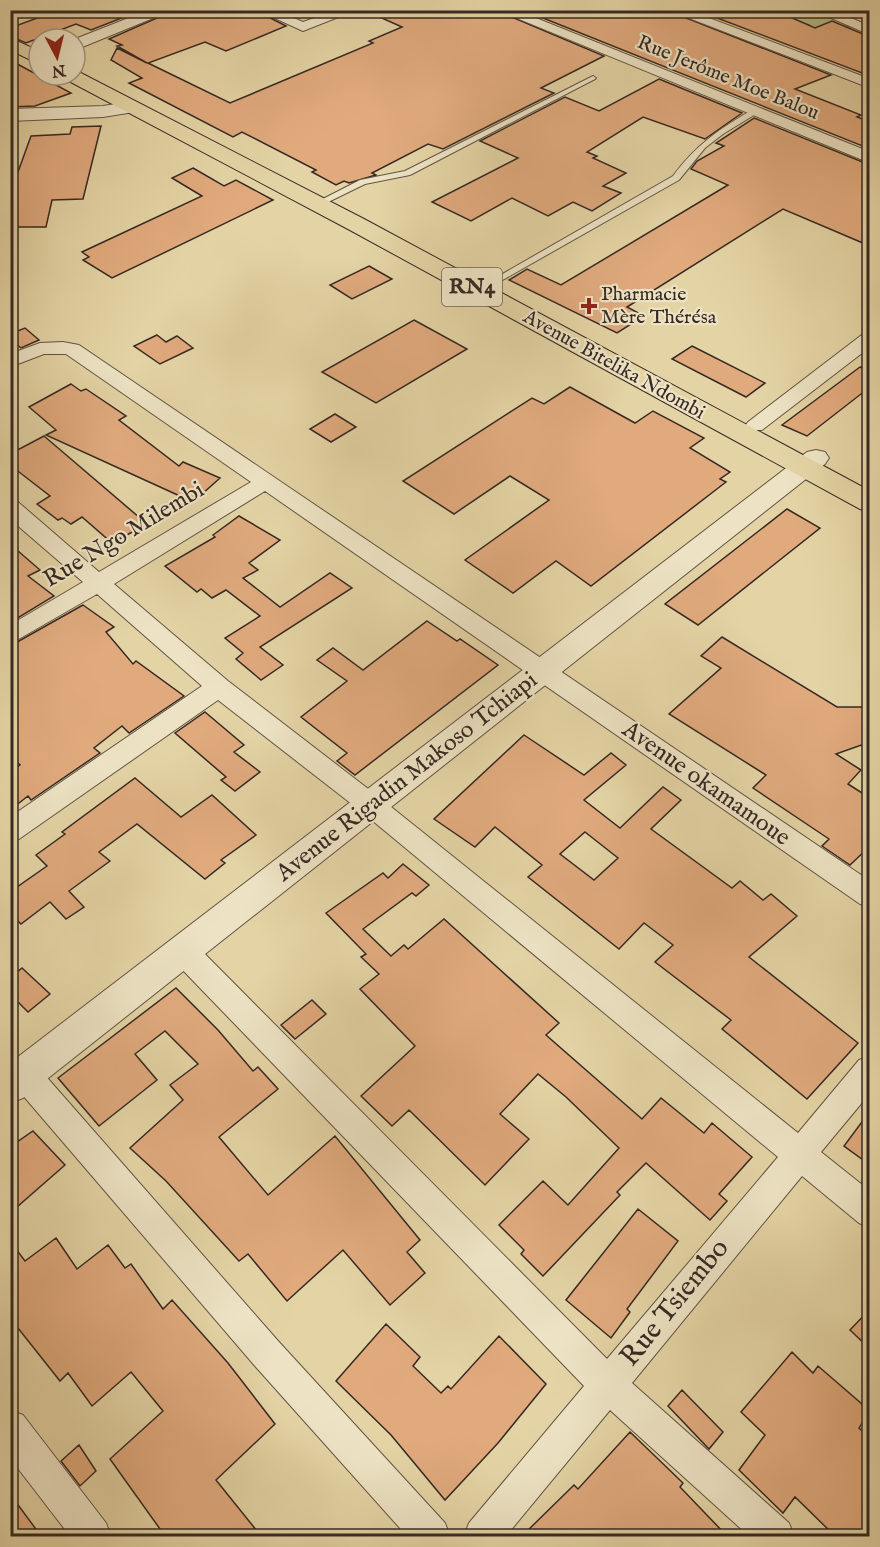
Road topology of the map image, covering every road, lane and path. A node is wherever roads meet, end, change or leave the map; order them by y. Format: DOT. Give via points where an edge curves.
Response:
graph roads {
  1 [pos="165,10"];
  2 [pos="263,10"];
  3 [pos="350,10"];
  4 [pos="674,10"];
  5 [pos="819,10"];
  6 [pos="509,11"];
  7 [pos="10,31"];
  8 [pos="870,31"];
  9 [pos="27,40"];
  10 [pos="87,40"];
  11 [pos="10,43"];
  12 [pos="27,52"];
  13 [pos="87,72"];
  14 [pos="593,78"];
  15 [pos="87,83"];
  16 [pos="870,84"];
  17 [pos="133,107"];
  18 [pos="755,112"];
  19 [pos="10,115"];
  20 [pos="870,158"];
  21 [pos="324,200"];
  22 [pos="489,284"];
  23 [pos="870,338"];
  24 [pos="10,361"];
  25 [pos="755,426"];
  26 [pos="809,463"];
  27 [pos="267,481"];
  28 [pos="870,486"];
  29 [pos="870,503"];
  30 [pos="10,507"];
  31 [pos="96,582"];
  32 [pos="10,636"];
  33 [pos="543,672"];
  34 [pos="219,687"];
  35 [pos="371,805"];
  36 [pos="10,831"];
  37 [pos="870,896"];
  38 [pos="182,950"];
  39 [pos="870,1070"];
  40 [pos="18,1080"];
  41 [pos="797,1155"];
  42 [pos="870,1212"];
  43 [pos="608,1385"];
  44 [pos="10,1428"];
  45 [pos="93,1536"];
  46 [pos="432,1536"];
  47 [pos="482,1536"];
  48 [pos="776,1536"];
  1 -- 10 [label="street"];
  2 -- 3 [label="street" via="303,27"];
  4 -- 16 [label="street"];
  5 -- 8 [label="street"];
  6 -- 18 [label="street, Rue Jerôme Moe Balou"];
  7 -- 9 [label="highway"];
  11 -- 12 [label="highway"];
  13 -- 21 [label="highway, Avenue Bitelika Ndombi / RN4"];
  14 -- 21 [label="lane" via="407,173 363,183"];
  15 -- 17 [label="highway, Avenue Bitelika Ndombi / RN4"];
  17 -- 19 [label="street" via="100,113"];
  17 -- 21 [label="highway, Avenue Bitelika Ndombi / RN4"];
  18 -- 20 [label="street, Rue Jerôme Moe Balou"];
  18 -- 22 [label="lane" via="709,138 676,178"];
  21 -- 22 [label="highway, Avenue Bitelika Ndombi / RN4"];
  21 -- 26 [label="highway, Avenue Bitelika Ndombi / RN4"];
  22 -- 25 [label="highway, Avenue Bitelika Ndombi / RN4"];
  23 -- 25 [label="street"];
  24 -- 27 [label="street, Avenue okamamoue" via="52,345 72,349"];
  25 -- 26 [label="highway, Avenue Bitelika Ndombi / RN4"];
  26 -- 28 [label="highway, Avenue Bitelika Ndombi / RN4"];
  26 -- 29 [label="highway, Avenue Bitelika Ndombi / RN4"];
  26 -- 33 [label="street, Avenue Rigadin Makoso Tchiapi"];
  27 -- 31 [label="street, Rue Ngo Milembi"];
  27 -- 33 [label="street, Avenue okamamoue"];
  30 -- 31 [label="street"];
  31 -- 32 [label="street, Rue Ngo Milembi"];
  31 -- 34 [label="street"];
  33 -- 35 [label="street, Avenue Rigadin Makoso Tchiapi"];
  33 -- 37 [label="street, Avenue okamamoue"];
  34 -- 35 [label="street"];
  34 -- 36 [label="street"];
  35 -- 38 [label="street, Avenue Rigadin Makoso Tchiapi"];
  35 -- 41 [label="street"];
  38 -- 40 [label="street, Avenue Rigadin Makoso Tchiapi"];
  38 -- 43 [label="street"];
  39 -- 41 [label="street, Rue Tsiembo"];
  40 -- 46 [label="street"];
  41 -- 42 [label="street"];
  41 -- 43 [label="street, Rue Tsiembo"];
  43 -- 47 [label="street, Rue Tsiembo"];
  43 -- 48 [label="street"];
  44 -- 45 [label="street"];
}
